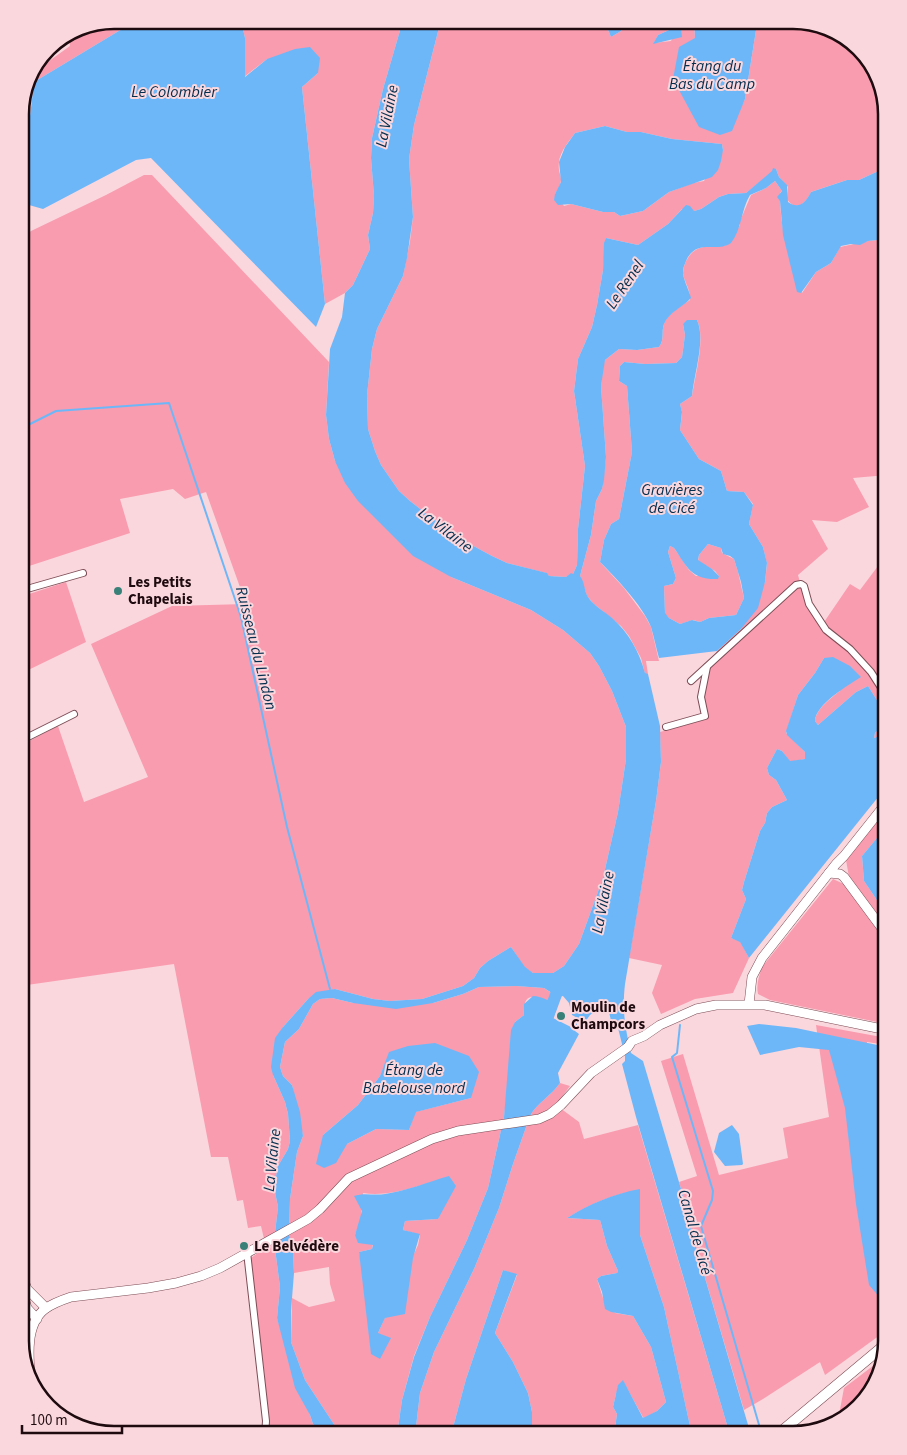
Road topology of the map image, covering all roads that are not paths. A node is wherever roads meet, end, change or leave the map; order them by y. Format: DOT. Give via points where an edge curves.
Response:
graph roads {
  1 [pos="84,573"];
  2 [pos="29,589"];
  3 [pos="708,666"];
  4 [pos="691,681"];
  5 [pos="878,684"];
  6 [pos="74,714"];
  7 [pos="666,727"];
  8 [pos="29,736"];
  9 [pos="878,813"];
  10 [pos="844,856"];
  11 [pos="829,874"];
  12 [pos="844,877"];
  13 [pos="878,923"];
  14 [pos="749,1004"];
  15 [pos="878,1028"];
  16 [pos="247,1252"];
  17 [pos="29,1301"];
  18 [pos="29,1309"];
  19 [pos="41,1314"];
  20 [pos="878,1351"];
  21 [pos="30,1360"];
  22 [pos="266,1426"];
  23 [pos="788,1426"];
  1 -- 2 [label="street"];
  3 -- 4 [label="street"];
  3 -- 5 [label="street" via="800,584 826,630 850,649"];
  3 -- 7 [label="street" via="701,697 705,716"];
  6 -- 8 [label="street"];
  9 -- 10 [label="street"];
  10 -- 11 [label="street"];
  10 -- 12 [label="street"];
  11 -- 12 [label="street"];
  11 -- 14 [label="street" via="762,958 752,977"];
  12 -- 13 [label="street"];
  14 -- 15 [label="street"];
  14 -- 16 [label="street" via="716,1004 696,1009 637,1038 582,1080 561,1105 539,1120 470,1128 432,1139 358,1173 349,1178 314,1215"];
  16 -- 19 [label="street" via="220,1268 176,1284 70,1297 56,1302"];
  16 -- 22 [label="street"];
  17 -- 19 [label="street"];
  18 -- 19 [label="street"];
  19 -- 21 [label="street" via="30,1342"];
  20 -- 23 [label="main road"];
}
